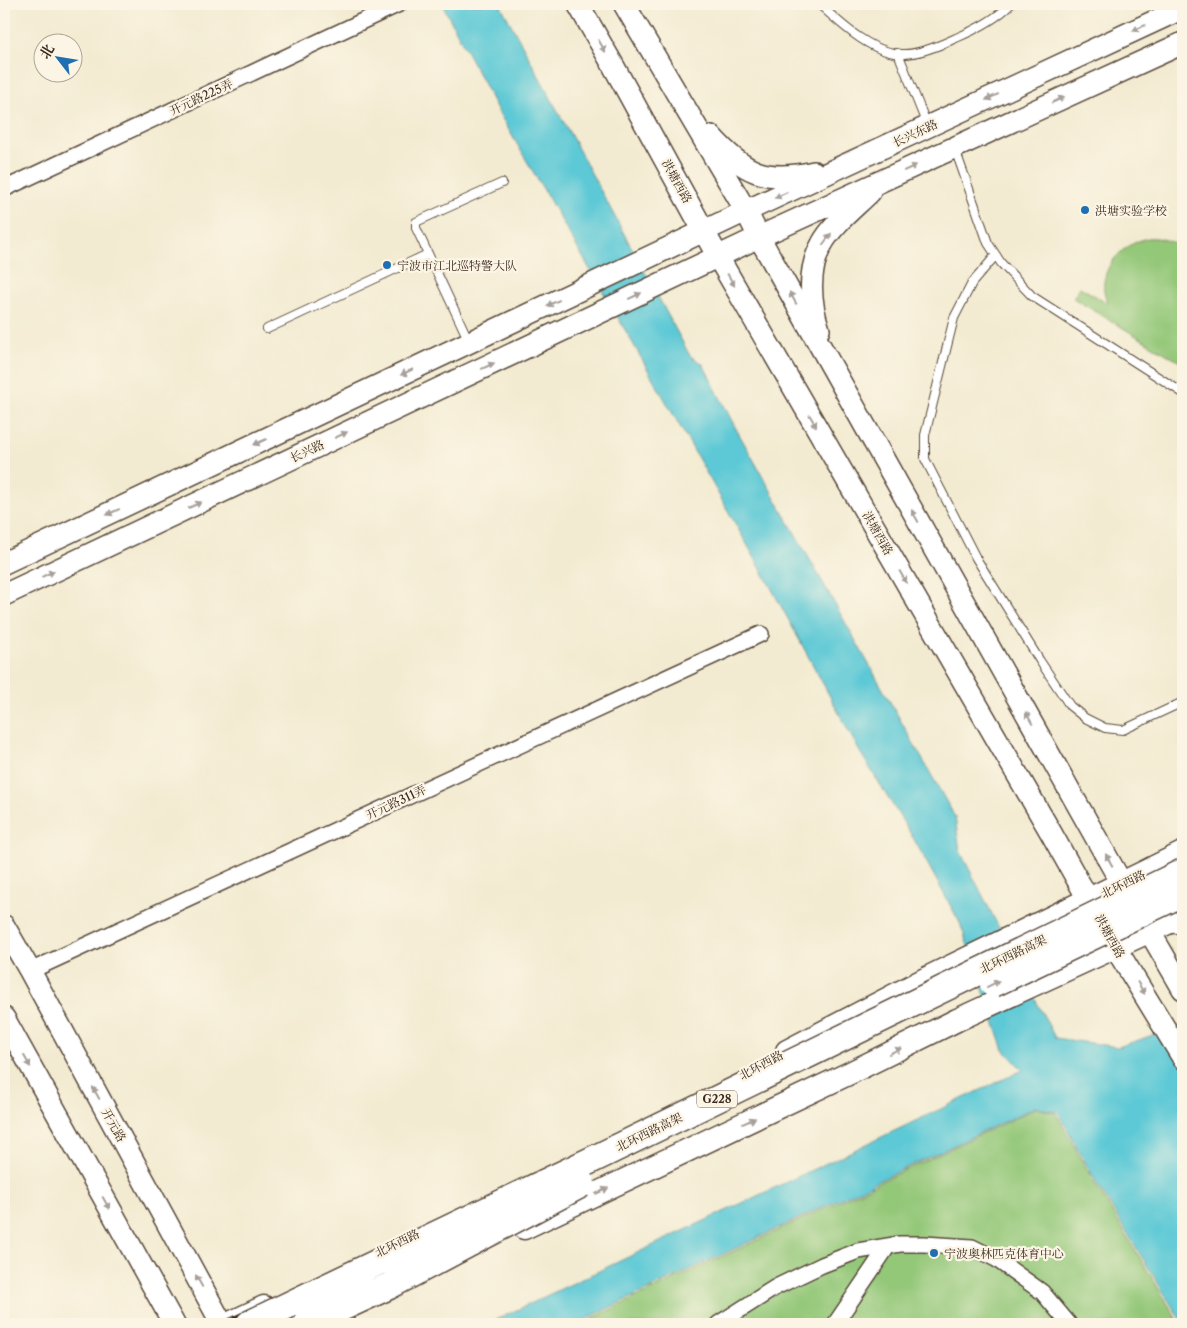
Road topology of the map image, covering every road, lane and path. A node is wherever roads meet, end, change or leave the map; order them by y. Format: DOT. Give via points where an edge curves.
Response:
graph roads {
  1 [pos="399,4"];
  2 [pos="578,4"];
  3 [pos="624,4"];
  4 [pos="819,4"];
  5 [pos="1011,4"];
  6 [pos="1183,8"];
  7 [pos="1183,43"];
  8 [pos="898,53"];
  9 [pos="684,106"];
  10 [pos="928,127"];
  11 [pos="955,148"];
  12 [pos="846,165"];
  13 [pos="881,181"];
  14 [pos="502,183"];
  15 [pos="4,189"];
  16 [pos="746,211"];
  17 [pos="704,231"];
  18 [pos="759,237"];
  19 [pos="428,254"];
  20 [pos="996,255"];
  21 [pos="718,257"];
  22 [pos="267,329"];
  23 [pos="470,342"];
  24 [pos="832,368"];
  25 [pos="1183,393"];
  26 [pos="4,563"];
  27 [pos="4,595"];
  28 [pos="761,634"];
  29 [pos="1183,702"];
  30 [pos="1183,853"];
  31 [pos="1153,870"];
  32 [pos="1183,872"];
  33 [pos="1122,884"];
  34 [pos="1183,893"];
  35 [pos="1090,900"];
  36 [pos="1181,918"];
  37 [pos="4,926"];
  38 [pos="1151,932"];
  39 [pos="1115,947"];
  40 [pos="30,971"];
  41 [pos="1183,989"];
  42 [pos="4,1018"];
  43 [pos="1183,1058"];
  44 [pos="888,1246"];
  45 [pos="388,1286"];
  46 [pos="174,1324"];
  47 [pos="222,1324"];
  48 [pos="228,1324"];
  49 [pos="249,1324"];
  50 [pos="307,1324"];
  51 [pos="321,1324"];
  52 [pos="339,1324"];
  53 [pos="718,1324"];
  54 [pos="835,1324"];
  55 [pos="1069,1324"];
  1 -- 15 [label="street, 开元路225弄"];
  2 -- 17 [label="main road, 洪塘西路, one-way"];
  3 -- 9 [label="main road"];
  4 -- 8 [label="lane" via="849,31 881,49"];
  5 -- 8 [label="lane" via="978,29 935,48"];
  6 -- 10 [label="main road, 长兴东路, one-way"];
  11 -- 7 [label="main road, one-way"];
  8 -- 10 [label="lane"];
  9 -- 12 [label="main road" via="722,149 747,170 770,176 794,176"];
  9 -- 16 [label="main road"];
  10 -- 12 [label="main road, 长兴东路"];
  13 -- 11 [label="main road, one-way"];
  11 -- 20 [label="lane" via="988,243"];
  12 -- 16 [label="main road, 长兴东路, one-way"];
  13 -- 18 [label="main road"];
  24 -- 13 [label="main road, one-way" via="813,310 811,289 815,262 823,242"];
  14 -- 19 [label="lane" via="416,222"];
  16 -- 17 [label="main road, 长兴东路"];
  16 -- 18 [label="main road"];
  17 -- 21 [label="main road, 洪塘西路"];
  17 -- 23 [label="main road, 长兴东路, one-way"];
  18 -- 21 [label="main road"];
  24 -- 18 [label="main road, one-way"];
  19 -- 22 [label="lane"];
  19 -- 23 [label="lane"];
  20 -- 25 [label="lane" via="1032,296"];
  20 -- 29 [label="lane" via="972,284 954,318 925,435 925,459 976,558 1070,706 1105,728 1123,730"];
  27 -- 21 [label="main road, 长兴路, one-way"];
  21 -- 35 [label="main road, 洪塘西路, one-way"];
  23 -- 26 [label="main road, one-way"];
  33 -- 24 [label="main road, one-way"];
  28 -- 40 [label="street, 开元路311弄"];
  30 -- 31 [label="highway"];
  31 -- 33 [label="main road, 北环西路"];
  32 -- 49 [label="highway, 北环西路高架 / G228, bridge"];
  33 -- 35 [label="main road, 北环西路"];
  33 -- 38 [label="main road"];
  45 -- 34 [label="highway, 北环西路高架 / G228, one-way, bridge" via="632,1158"];
  35 -- 39 [label="main road, 洪塘西路"];
  35 -- 48 [label="main road, 北环西路" via="931,976 688,1103"];
  36 -- 38 [label="main road"];
  37 -- 40 [label="main road, 开元路"];
  38 -- 39 [label="main road"];
  38 -- 41 [label="main road"];
  39 -- 43 [label="main road, 洪塘西路, one-way"];
  51 -- 39 [label="main road, one-way"];
  47 -- 40 [label="main road, 开元路, one-way"];
  42 -- 46 [label="main road, one-way"];
  44 -- 53 [label="street" via="858,1251 822,1265 776,1287"];
  44 -- 54 [label="street"];
  44 -- 55 [label="street" via="972,1247 996,1259 1042,1292"];
  45 -- 50 [label="highway, 北环西路高架 / G228, bridge"];
  45 -- 52 [label="highway, bridge"];
}
